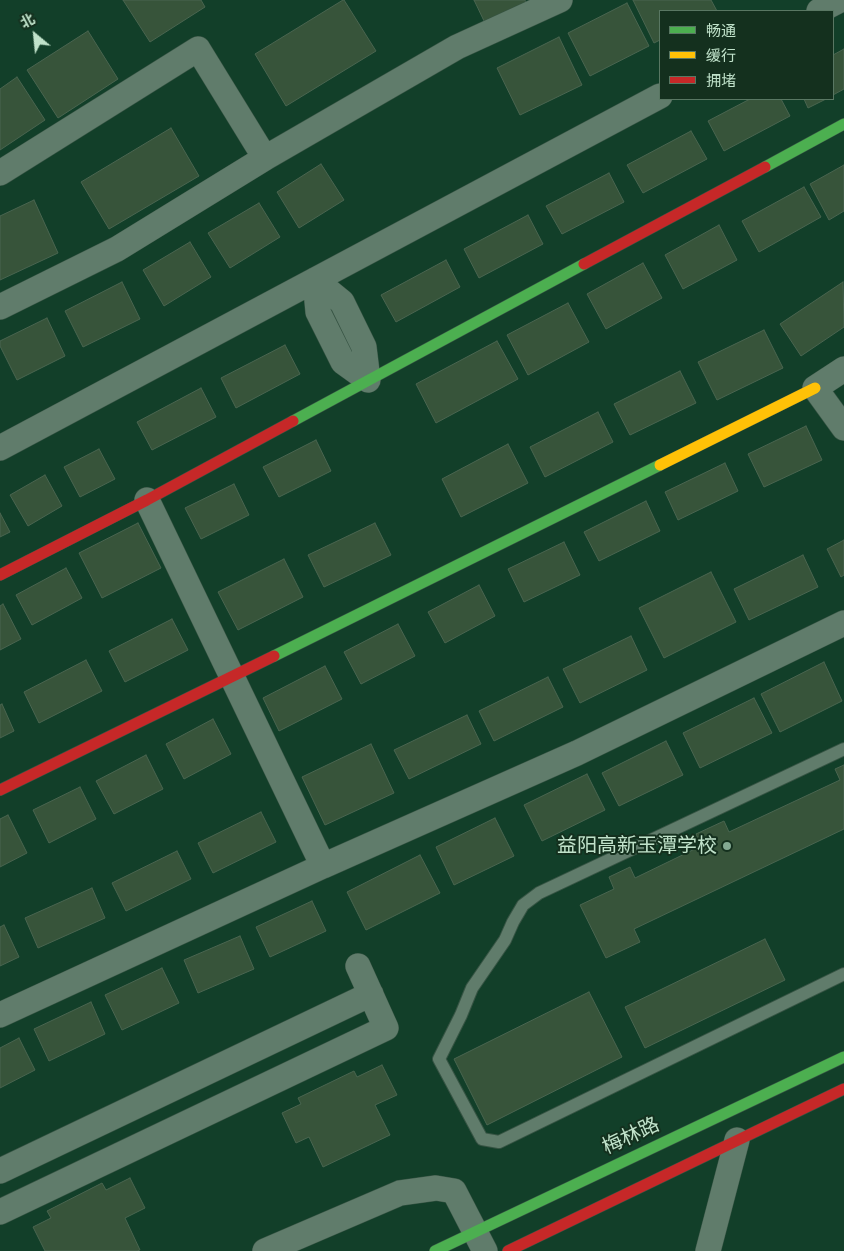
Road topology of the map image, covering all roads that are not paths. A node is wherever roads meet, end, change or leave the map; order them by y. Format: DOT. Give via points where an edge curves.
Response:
graph roads {
  1 [pos="560,0"];
  2 [pos="840,0"];
  3 [pos="821,10"];
  4 [pos="659,97"];
  5 [pos="844,124"];
  6 [pos="265,158"];
  7 [pos="0,173"];
  8 [pos="315,280"];
  9 [pos="0,307"];
  10 [pos="844,369"];
  11 [pos="368,380"];
  12 [pos="815,388"];
  13 [pos="844,428"];
  14 [pos="0,448"];
  15 [pos="147,500"];
  16 [pos="0,575"];
  17 [pos="844,623"];
  18 [pos="232,677"];
  19 [pos="844,749"];
  20 [pos="0,790"];
  21 [pos="323,866"];
  22 [pos="358,966"];
  23 [pos="844,974"];
  24 [pos="371,994"];
  25 [pos="0,1015"];
  26 [pos="844,1056"];
  27 [pos="844,1089"];
  28 [pos="737,1140"];
  29 [pos="0,1171"];
  30 [pos="0,1212"];
  31 [pos="480,1241"];
  32 [pos="265,1251"];
  33 [pos="435,1251"];
  34 [pos="508,1251"];
  35 [pos="708,1251"];
  1 -- 6 [label="street" via="457,47"];
  2 -- 3 [label="street"];
  4 -- 8 [label="street"];
  5 -- 11 [label="street"];
  6 -- 7 [label="street" via="198,49"];
  6 -- 9 [label="street" via="117,249"];
  8 -- 11 [label="street" via="318,312 343,362"];
  8 -- 14 [label="street"];
  10 -- 12 [label="street"];
  11 -- 15 [label="street"];
  12 -- 13 [label="street"];
  12 -- 18 [label="street"];
  15 -- 16 [label="street"];
  15 -- 18 [label="street"];
  17 -- 21 [label="street" via="577,753"];
  18 -- 20 [label="street"];
  18 -- 21 [label="street"];
  19 -- 23 [label="lane" via="539,893 524,905 506,940 472,988 439,1059 482,1139 499,1142"];
  21 -- 25 [label="street"];
  22 -- 24 [label="street"];
  24 -- 29 [label="street"];
  24 -- 30 [label="street" via="386,1028"];
  26 -- 31 [label="street, 梅林路"];
  27 -- 28 [label="street"];
  28 -- 34 [label="street"];
  28 -- 35 [label="street"];
  31 -- 32 [label="street" via="454,1191 436,1188 400,1193"];
  31 -- 33 [label="street, 梅林路"];
}
